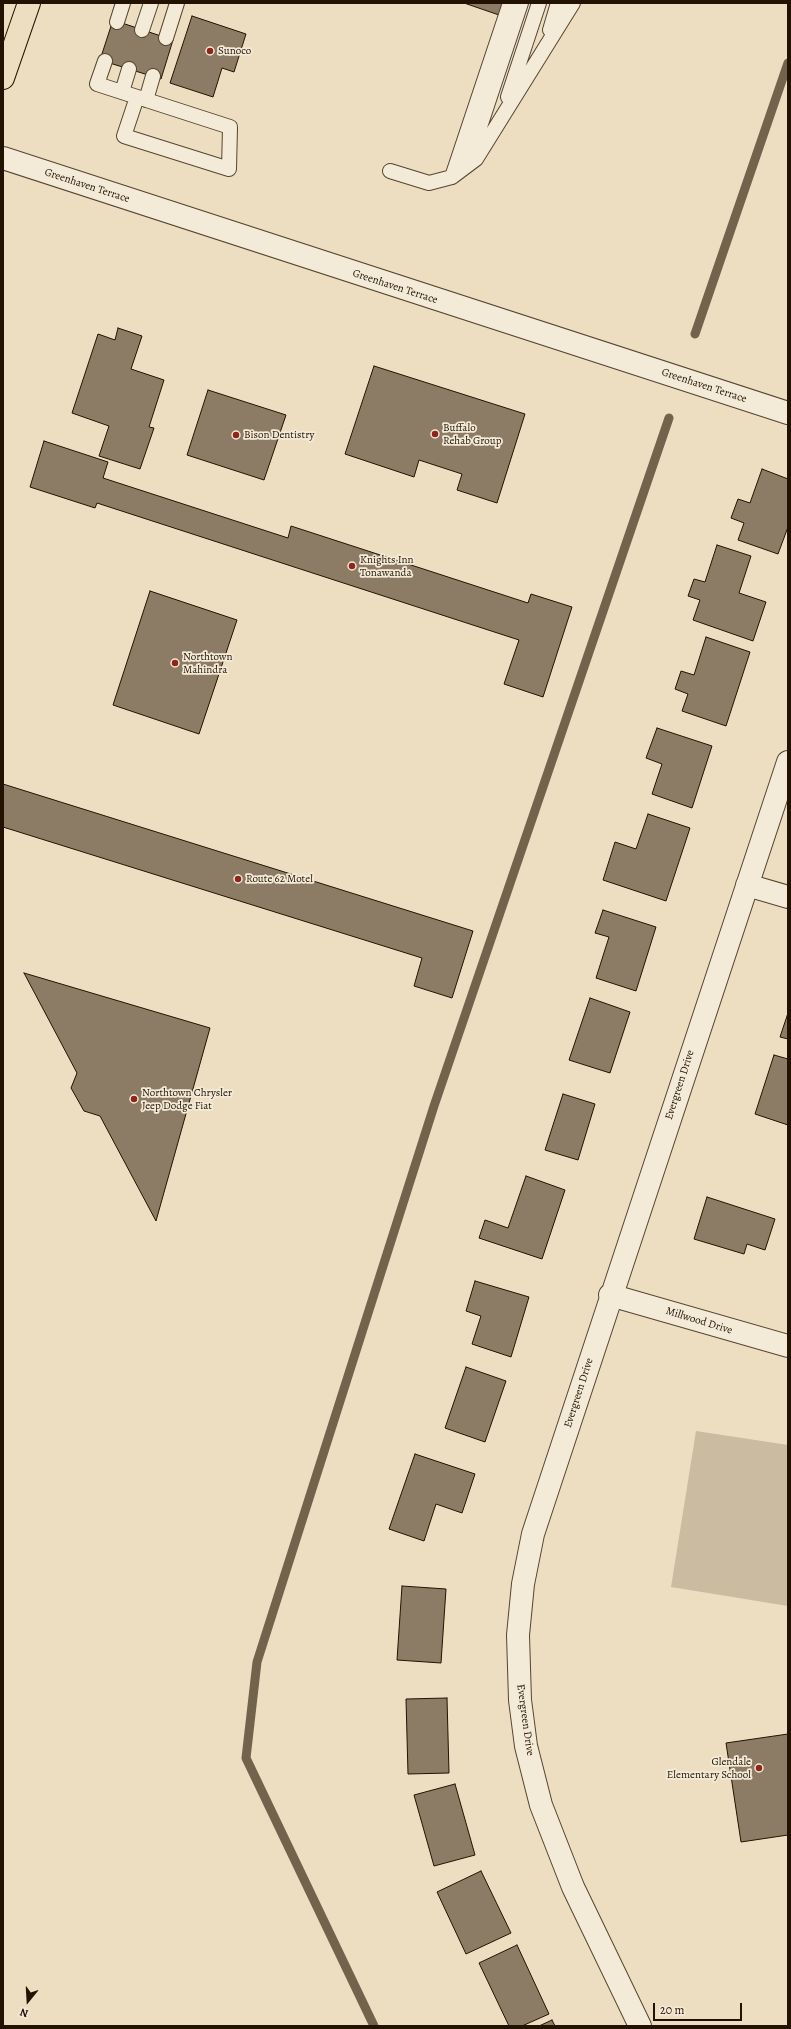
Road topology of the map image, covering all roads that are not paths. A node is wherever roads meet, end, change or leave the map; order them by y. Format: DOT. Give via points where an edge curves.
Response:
graph roads {
  1 [pos="29,3"];
  2 [pos="124,3"];
  3 [pos="150,3"];
  4 [pos="177,3"];
  5 [pos="510,3"];
  6 [pos="521,3"];
  7 [pos="539,3"];
  8 [pos="569,4"];
  9 [pos="117,22"];
  10 [pos="142,30"];
  11 [pos="166,38"];
  12 [pos="105,61"];
  13 [pos="129,69"];
  14 [pos="153,76"];
  15 [pos="3,78"];
  16 [pos="122,92"];
  17 [pos="141,98"];
  18 [pos="501,118"];
  19 [pos="3,158"];
  20 [pos="467,166"];
  21 [pos="390,171"];
  22 [pos="452,177"];
  23 [pos="788,413"];
  24 [pos="788,762"];
  25 [pos="747,885"];
  26 [pos="788,897"];
  27 [pos="610,1295"];
  28 [pos="788,1346"];
  29 [pos="640,2026"];
  1 -- 15 [label="main road"];
  2 -- 9 [label="lane"];
  3 -- 10 [label="lane"];
  4 -- 11 [label="lane"];
  5 -- 22 [label="lane"];
  6 -- 20 [label="lane"];
  7 -- 18 [label="lane"];
  8 -- 18 [label="lane"];
  12 -- 16 [label="lane" via="97,84"];
  13 -- 16 [label="lane"];
  14 -- 17 [label="lane"];
  16 -- 17 [label="lane"];
  17 -- 17 [label="lane" via="230,127 229,170 124,136"];
  18 -- 20 [label="lane" via="476,159"];
  19 -- 23 [label="street, Greenhaven Terrace"];
  20 -- 22 [label="lane"];
  21 -- 22 [label="lane" via="430,183"];
  24 -- 25 [label="street, Evergreen Drive"];
  25 -- 26 [label="street"];
  25 -- 27 [label="street, Evergreen Drive"];
  27 -- 28 [label="street, Millwood Drive"];
  27 -- 29 [label="street, Evergreen Drive" via="533,1534 523,1584 518,1635 520,1700 526,1746 541,1805 573,1886"];
}
